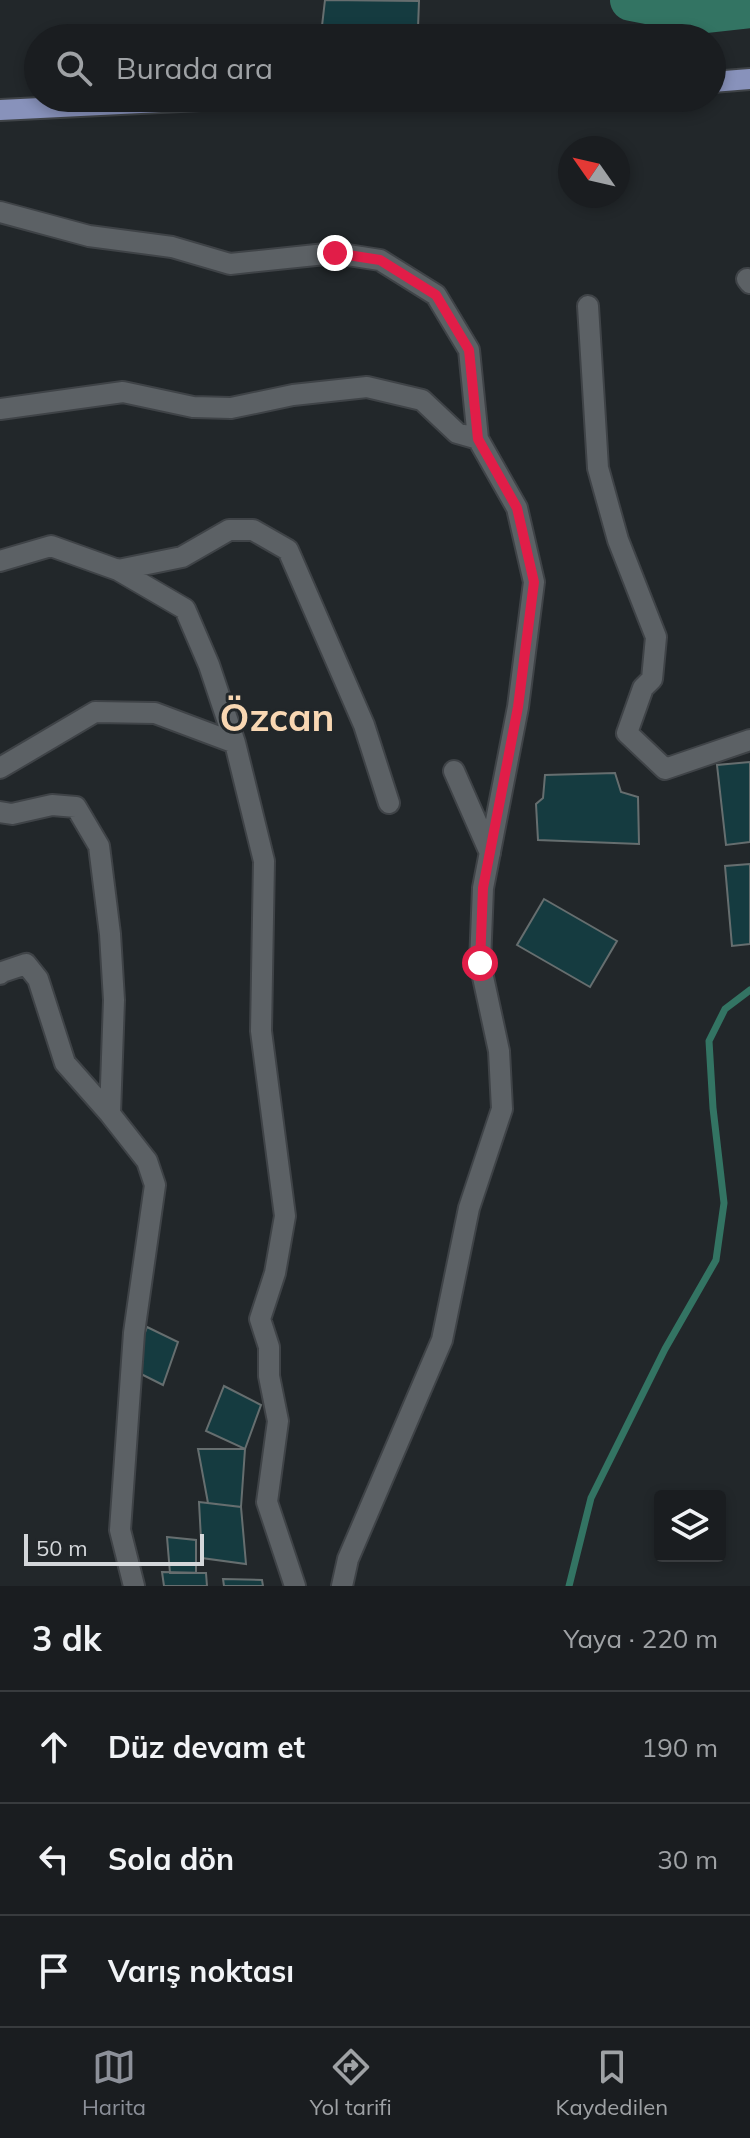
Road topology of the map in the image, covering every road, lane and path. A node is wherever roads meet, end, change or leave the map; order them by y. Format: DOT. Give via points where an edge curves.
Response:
graph roads {
  1 [pos="750,79"];
  2 [pos="726,81"];
  3 [pos="24,109"];
  4 [pos="0,110"];
  5 [pos="0,212"];
  6 [pos="588,306"];
  7 [pos="0,409"];
  8 [pos="478,439"];
  9 [pos="0,561"];
  10 [pos="118,570"];
  11 [pos="750,740"];
  12 [pos="235,743"];
  13 [pos="0,768"];
  14 [pos="454,771"];
  15 [pos="389,803"];
  16 [pos="0,812"];
  17 [pos="490,853"];
  18 [pos="0,974"];
  19 [pos="110,1114"];
  20 [pos="134,1586"];
  21 [pos="295,1586"];
  22 [pos="342,1586"];
  1 -- 2 [label="main road"];
  3 -- 4 [label="main road"];
  5 -- 8 [label="street" via="230,264 335,253 380,260 436,295 469,350"];
  6 -- 11 [label="street" via="598,468 618,540 656,637 652,679 643,688 627,733 665,769"];
  7 -- 8 [label="street" via="123,392 193,407 231,408 367,387 422,400 457,433"];
  8 -- 17 [label="street" via="517,508 534,582 518,707"];
  9 -- 10 [label="street" via="51,546"];
  10 -- 12 [label="street" via="185,609"];
  10 -- 15 [label="street" via="182,557 229,530 253,530 288,550 364,725"];
  12 -- 13 [label="street" via="155,713 95,712"];
  12 -- 21 [label="street" via="264,861 261,1031 285,1216 260,1319 278,1421 267,1502"];
  14 -- 17 [label="street"];
  16 -- 19 [label="street" via="76,807 99,846 114,1000"];
  17 -- 22 [label="street" via="480,963 499,1051 502,1109 469,1208 442,1340 348,1559"];
  18 -- 19 [label="street" via="26,964 38,979 65,1063"];
  19 -- 20 [label="street" via="147,1161 155,1185 134,1333 120,1530"];
}
